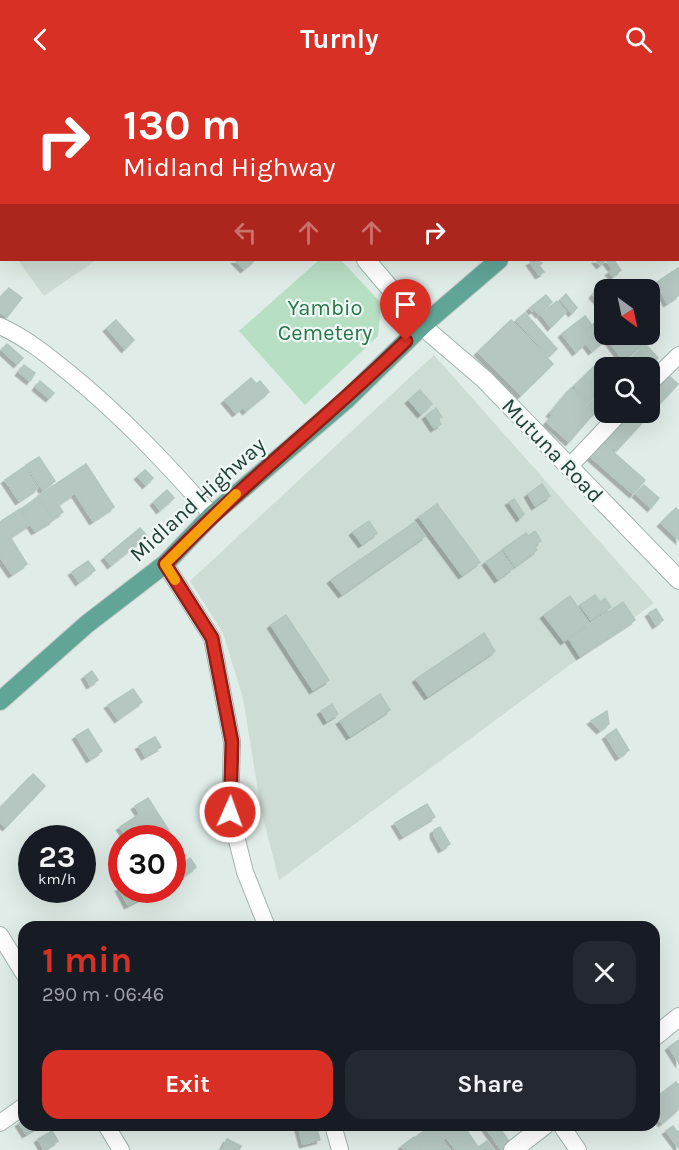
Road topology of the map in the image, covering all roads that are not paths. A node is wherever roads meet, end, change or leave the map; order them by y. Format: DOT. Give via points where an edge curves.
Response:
graph roads {
  1 [pos="367,261"];
  2 [pos="498,261"];
  3 [pos="0,326"];
  4 [pos="422,326"];
  5 [pos="679,355"];
  6 [pos="660,373"];
  7 [pos="610,423"];
  8 [pos="569,466"];
  9 [pos="212,515"];
  10 [pos="165,564"];
  11 [pos="679,580"];
  12 [pos="0,701"];
  13 [pos="265,921"];
  14 [pos="0,935"];
  15 [pos="18,964"];
  16 [pos="679,1017"];
  17 [pos="660,1032"];
  18 [pos="18,1110"];
  19 [pos="0,1123"];
  20 [pos="110,1131"];
  21 [pos="335,1131"];
  22 [pos="537,1131"];
  23 [pos="565,1131"];
  24 [pos="121,1150"];
  25 [pos="340,1150"];
  26 [pos="513,1150"];
  27 [pos="578,1150"];
  1 -- 4 [label="street, Mutuna Road"];
  2 -- 4 [label="main road, Midland Highway"];
  3 -- 9 [label="street" via="24,336 97,395 165,461"];
  4 -- 8 [label="street, Mutuna Road" via="484,380"];
  4 -- 9 [label="main road, Midland Highway" via="345,401"];
  5 -- 6 [label="street"];
  7 -- 8 [label="street"];
  8 -- 11 [label="street, Mutuna Road"];
  9 -- 10 [label="main road, Midland Highway"];
  10 -- 12 [label="main road, Midland Highway" via="87,624"];
  10 -- 13 [label="street" via="212,638 232,742 230,812 245,872"];
  14 -- 15 [label="street"];
  16 -- 17 [label="street"];
  18 -- 19 [label="street"];
  20 -- 24 [label="street"];
  21 -- 25 [label="street"];
  22 -- 26 [label="street"];
  23 -- 27 [label="street"];
}
